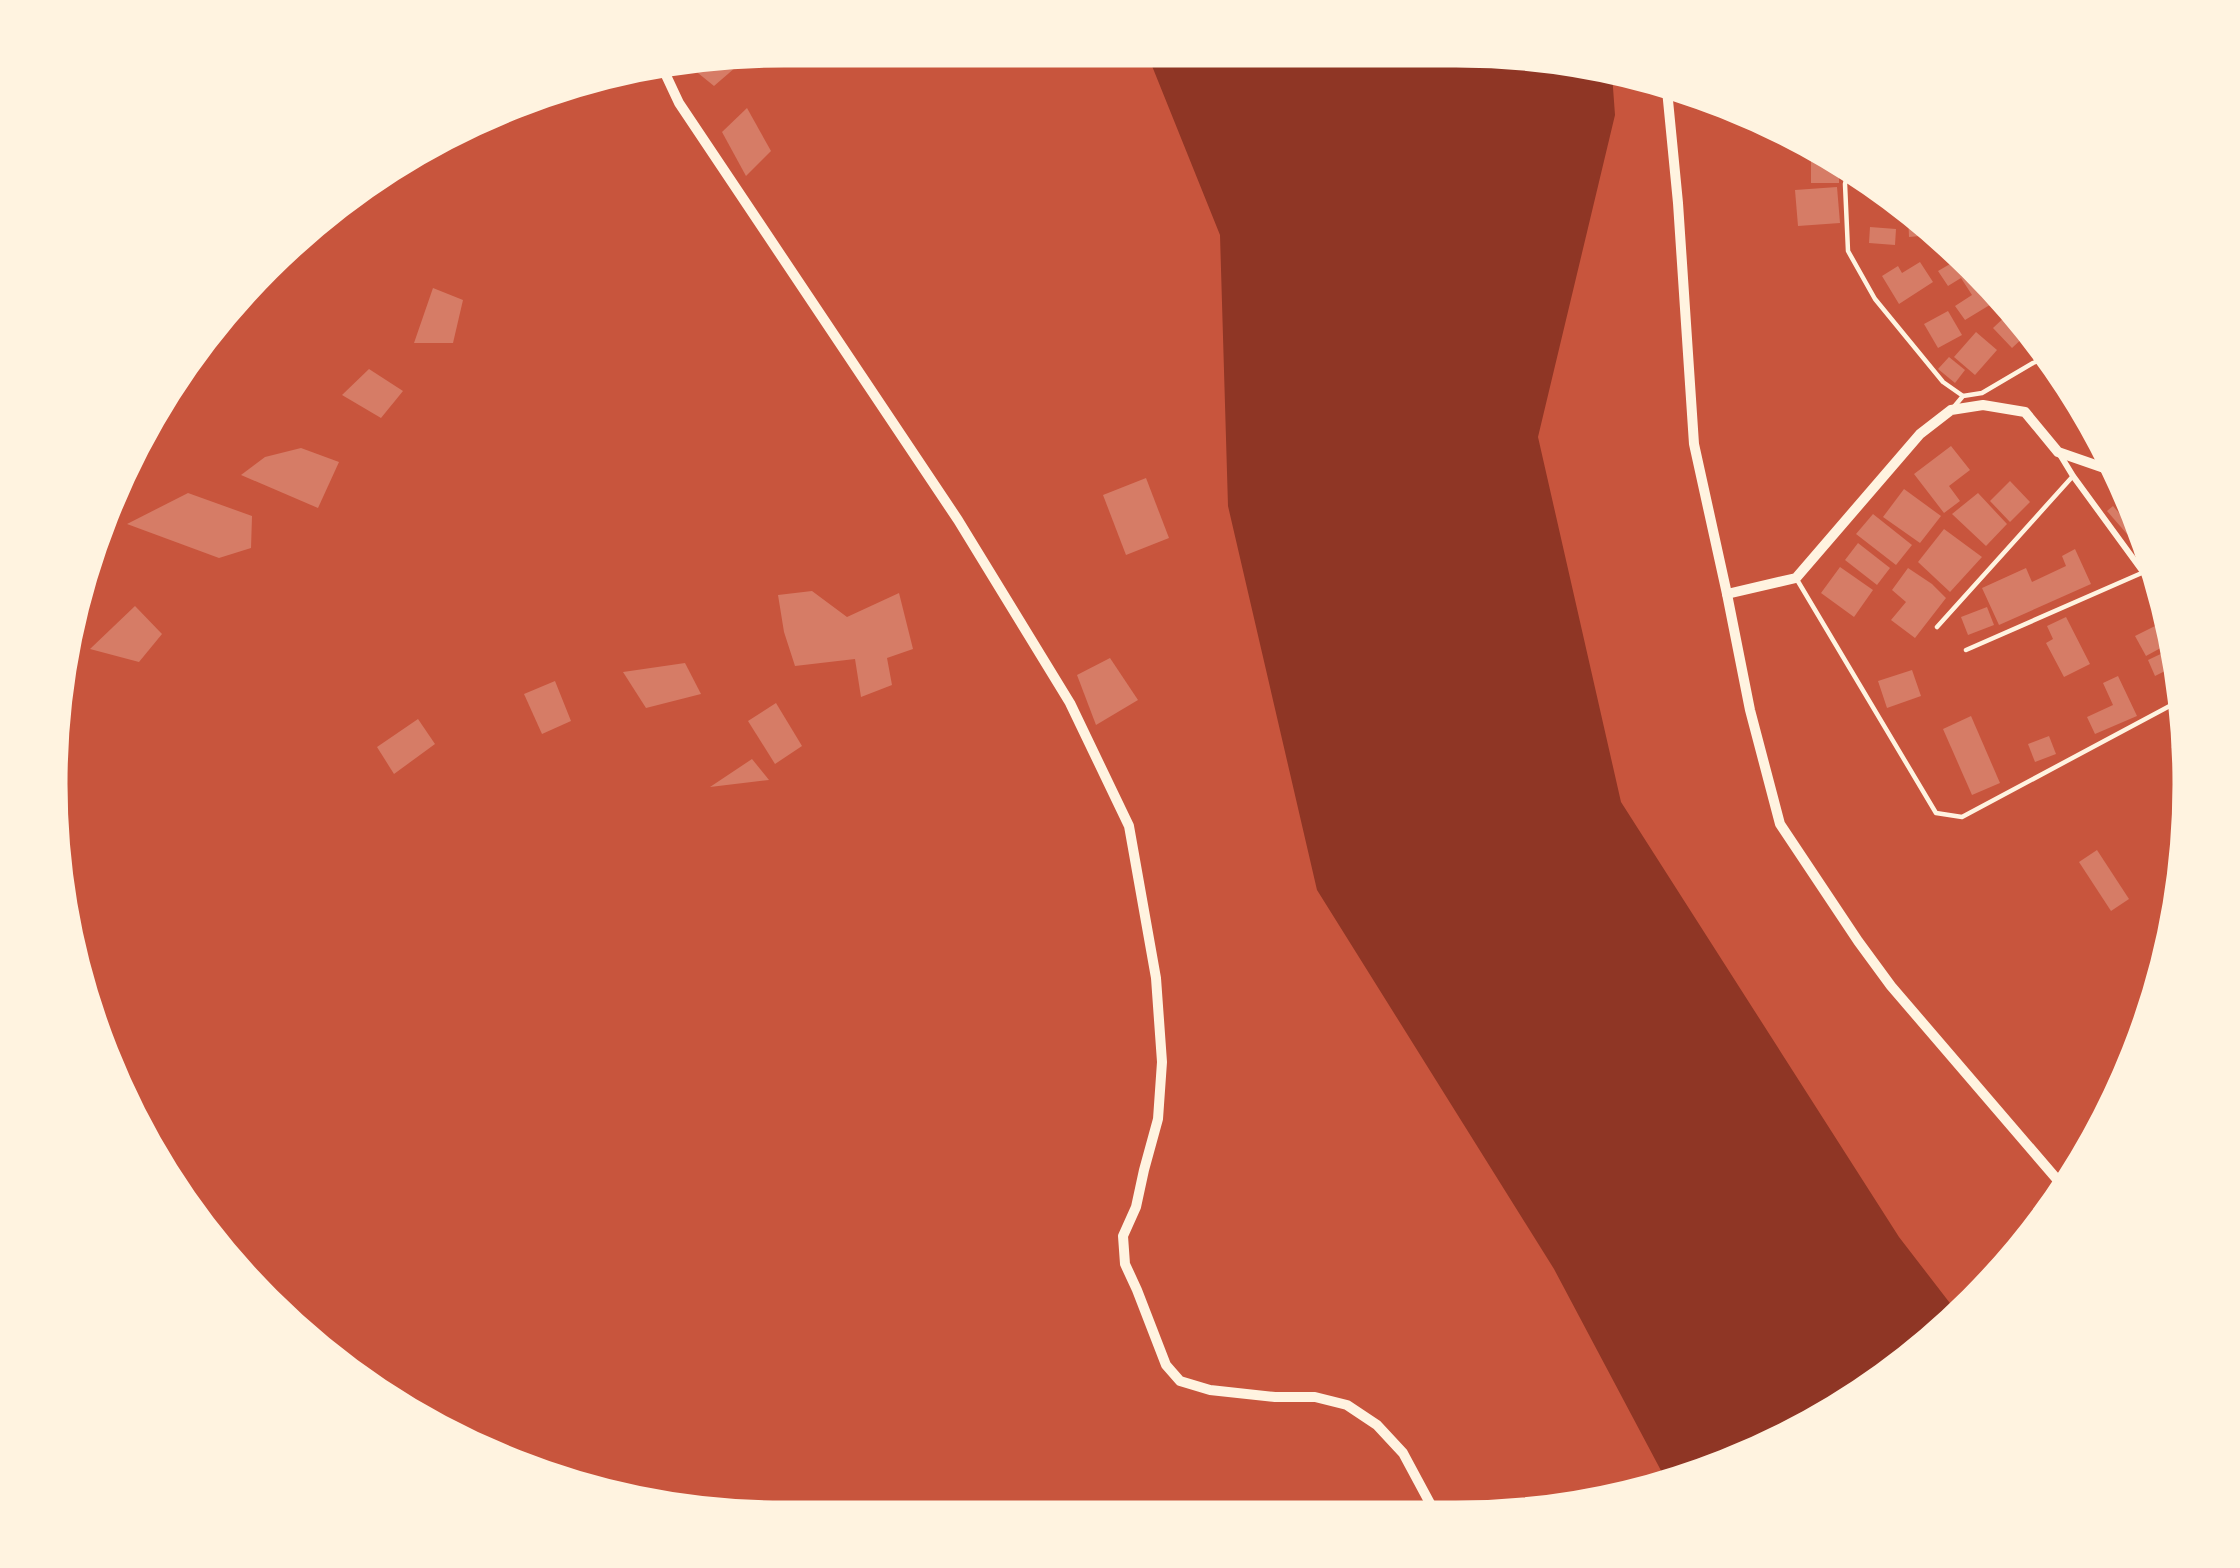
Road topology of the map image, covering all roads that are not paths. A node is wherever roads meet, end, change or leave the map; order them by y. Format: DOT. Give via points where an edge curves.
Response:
graph roads {
  1 [pos="666,76"];
  2 [pos="1668,98"];
  3 [pos="1845,181"];
  4 [pos="2037,362"];
  5 [pos="1963,396"];
  6 [pos="1951,410"];
  7 [pos="2058,452"];
  8 [pos="2100,467"];
  9 [pos="2073,476"];
  10 [pos="2140,567"];
  11 [pos="2142,573"];
  12 [pos="1796,578"];
  13 [pos="1727,594"];
  14 [pos="1937,627"];
  15 [pos="1966,650"];
  16 [pos="2169,706"];
  17 [pos="2056,1178"];
  18 [pos="1429,1502"];
  1 -- 18 [label="street" via="679,103 1009,601 1070,703 1130,826 1156,978 1162,1062 1158,1119 1136,1207 1123,1236 1125,1264 1166,1365 1180,1381 1210,1390 1315,1397 1347,1405 1377,1425 1403,1453"];
  2 -- 13 [label="street" via="1695,444"];
  3 -- 5 [label="lane" via="1848,251 1875,299 1942,382"];
  4 -- 5 [label="lane" via="1982,393"];
  5 -- 6 [label="lane"];
  6 -- 7 [label="street" via="1983,405 2025,412"];
  6 -- 12 [label="street" via="1920,434"];
  7 -- 8 [label="street"];
  7 -- 9 [label="street"];
  9 -- 10 [label="street"];
  9 -- 14 [label="lane"];
  11 -- 15 [label="lane"];
  12 -- 13 [label="street"];
  12 -- 16 [label="lane" via="1936,813 1962,817"];
  13 -- 17 [label="street" via="1750,710 1780,824 1891,986"];
}
